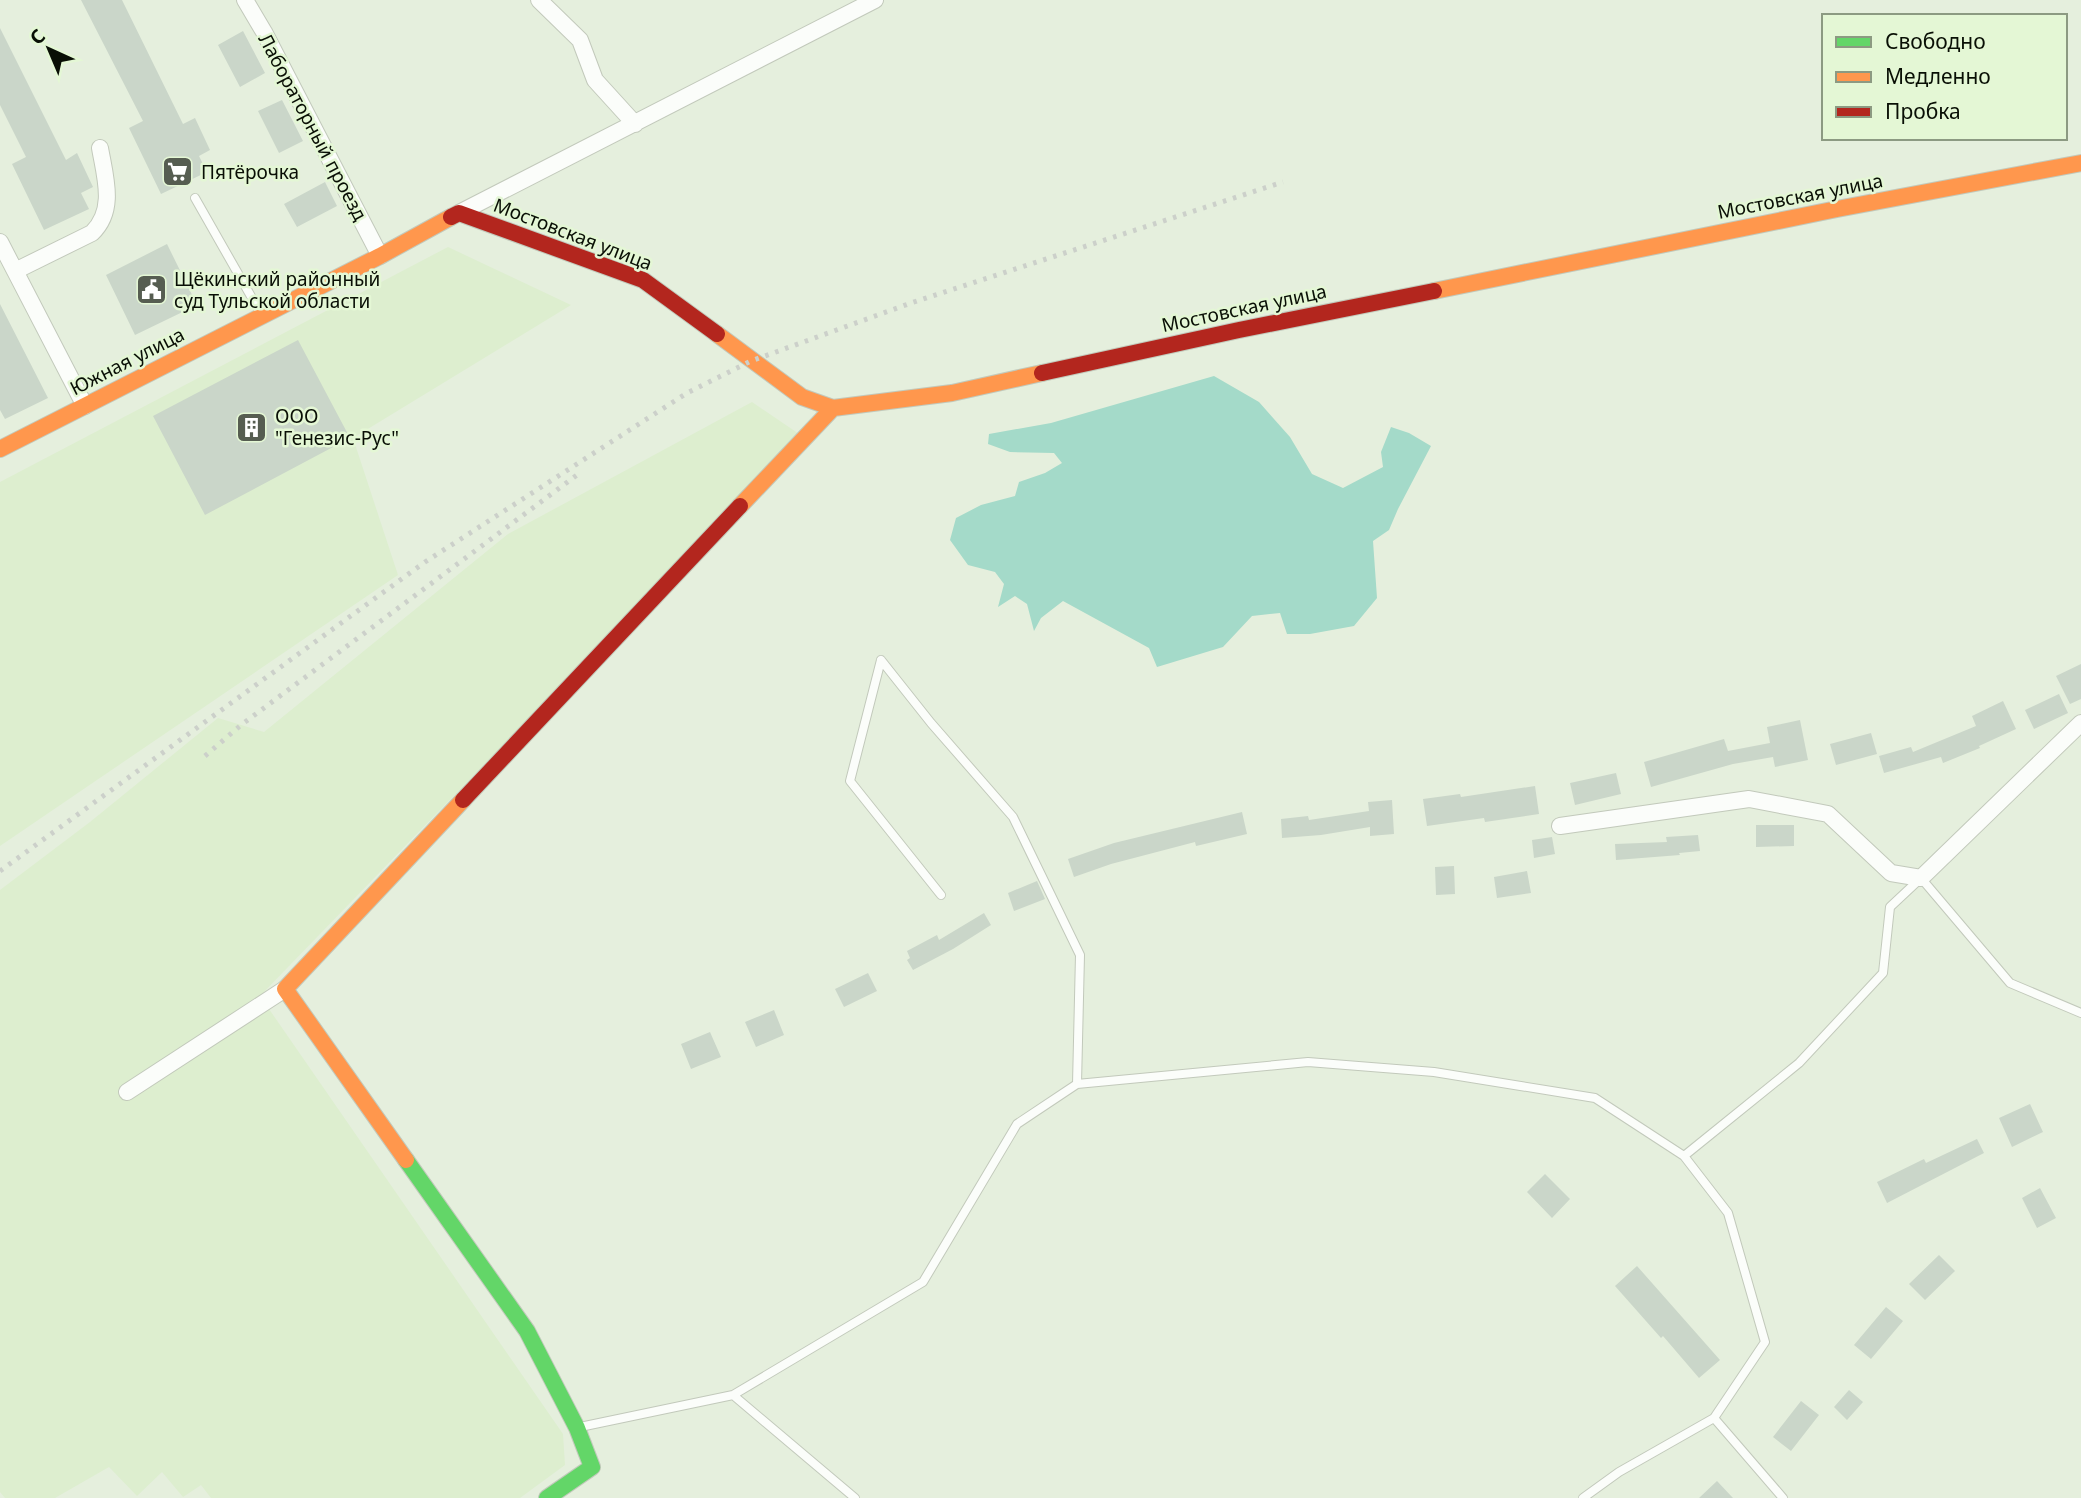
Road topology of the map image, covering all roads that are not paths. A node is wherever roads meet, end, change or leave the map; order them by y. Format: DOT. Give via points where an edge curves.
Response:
graph roads {
  1 [pos="245,0"];
  2 [pos="539,0"];
  3 [pos="875,0"];
  4 [pos="852,4"];
  5 [pos="635,124"];
  6 [pos="100,148"];
  7 [pos="2081,163"];
  8 [pos="195,198"];
  9 [pos="459,213"];
  10 [pos="0,242"];
  11 [pos="380,256"];
  12 [pos="15,271"];
  13 [pos="262,316"];
  14 [pos="85,405"];
  15 [pos="833,408"];
  16 [pos="0,449"];
  17 [pos="2081,723"];
  18 [pos="1560,826"];
  19 [pos="1921,878"];
  20 [pos="941,895"];
  21 [pos="285,989"];
  22 [pos="2081,1013"];
  23 [pos="1077,1084"];
  24 [pos="127,1092"];
  25 [pos="1684,1156"];
  26 [pos="733,1395"];
  27 [pos="1714,1418"];
  28 [pos="577,1428"];
  29 [pos="547,1498"];
  30 [pos="855,1498"];
  31 [pos="1583,1498"];
  32 [pos="1783,1498"];
  1 -- 11 [label="street, Лабораторный проезд"];
  2 -- 5 [label="street" via="580,40 595,80"];
  3 -- 4 [label="street"];
  4 -- 5 [label="street"];
  5 -- 9 [label="street"];
  6 -- 12 [label="street" via="107,195 102,223 83,238"];
  7 -- 15 [label="street, Мостовская улица" via="1279,322 952,393"];
  8 -- 13 [label="lane"];
  9 -- 11 [label="street, Южная улица"];
  9 -- 15 [label="street, Мостовская улица" via="643,280 802,397"];
  10 -- 12 [label="street"];
  11 -- 13 [label="street, Южная улица"];
  12 -- 14 [label="street"];
  13 -- 14 [label="street, Южная улица"];
  14 -- 16 [label="street, Южная улица"];
  15 -- 21 [label="street"];
  17 -- 19 [label="street"];
  18 -- 19 [label="street" via="1749,799 1828,814 1891,873"];
  19 -- 22 [label="lane" via="2010,983"];
  19 -- 25 [label="lane" via="1890,907 1883,973 1799,1063"];
  20 -- 23 [label="lane" via="850,781 881,660 1013,817 1080,955"];
  21 -- 24 [label="street"];
  21 -- 28 [label="street" via="527,1331"];
  23 -- 25 [label="lane" via="1308,1062 1434,1072 1595,1098"];
  23 -- 26 [label="lane" via="1017,1124 923,1282"];
  25 -- 27 [label="lane" via="1728,1213 1765,1342"];
  26 -- 28 [label="lane"];
  26 -- 30 [label="lane"];
  27 -- 31 [label="lane"];
  27 -- 32 [label="lane"];
  28 -- 29 [label="street" via="592,1467"];
}
